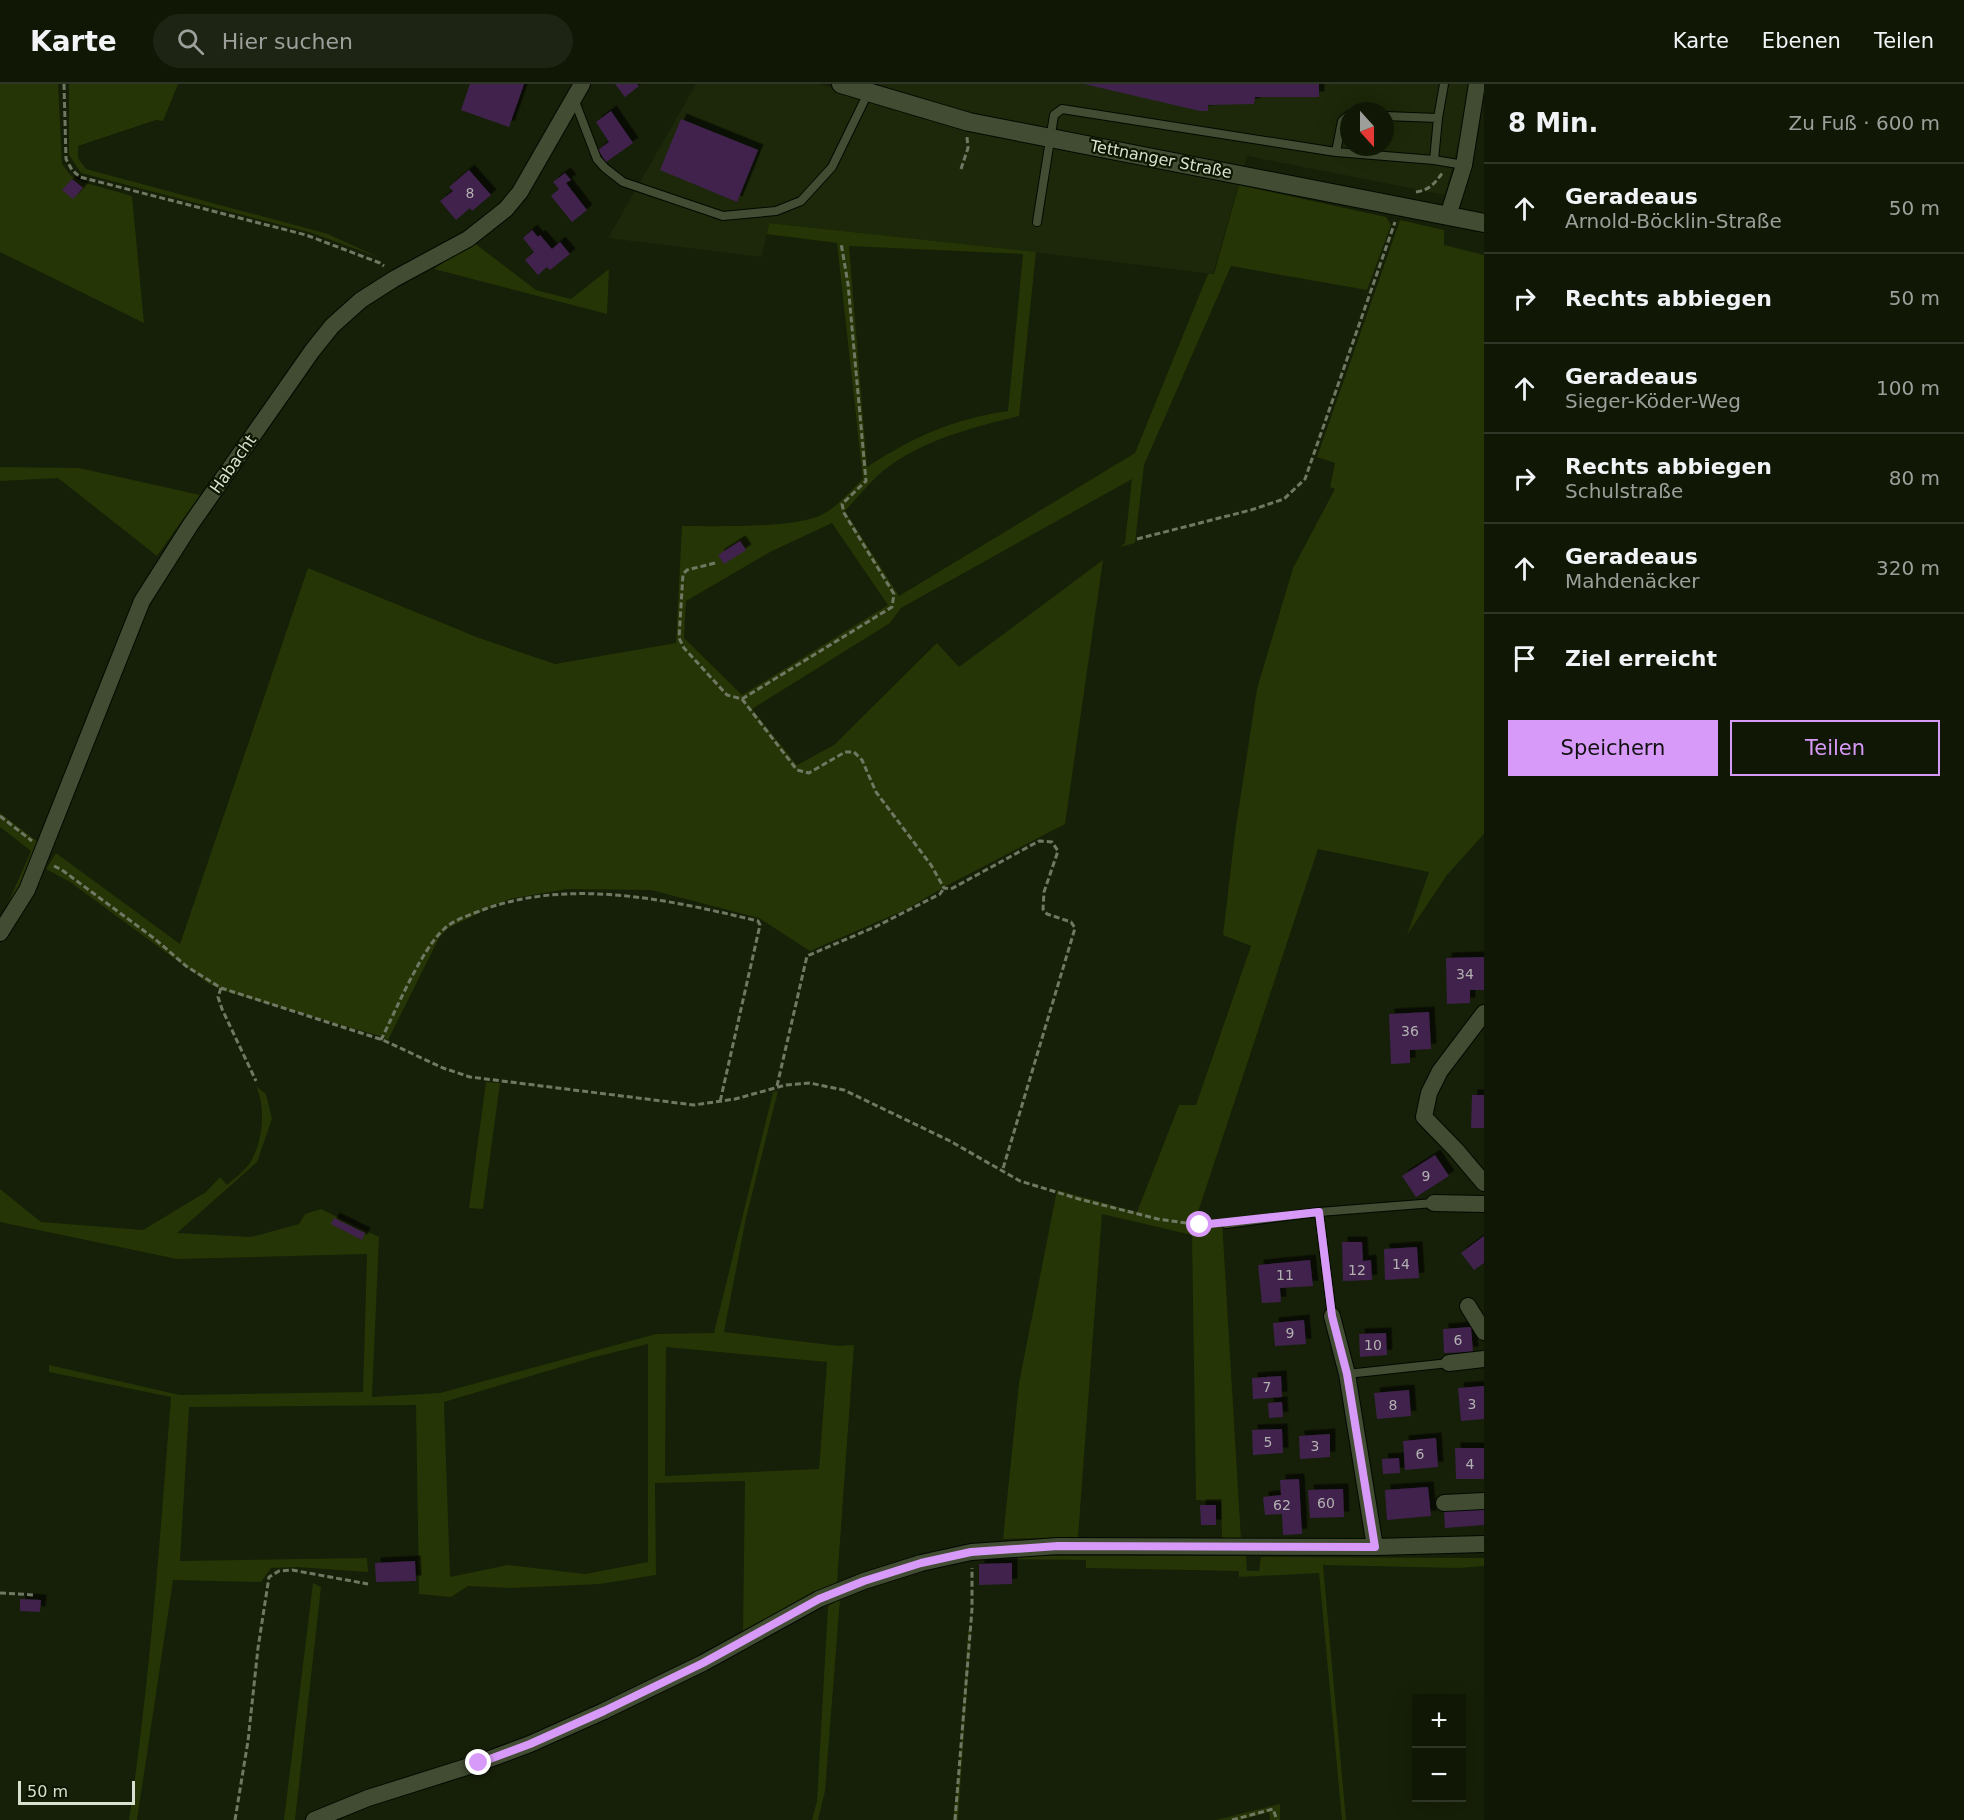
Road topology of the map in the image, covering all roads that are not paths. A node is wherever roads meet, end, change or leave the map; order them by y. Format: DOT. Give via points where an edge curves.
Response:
graph roads {
  1 [pos="841,84"];
  2 [pos="1444,84"];
  3 [pos="1477,84"];
  4 [pos="578,91"];
  5 [pos="868,93"];
  6 [pos="1394,116"];
  7 [pos="1438,118"];
  8 [pos="1340,131"];
  9 [pos="1050,137"];
  10 [pos="1336,152"];
  11 [pos="1434,160"];
  12 [pos="1456,164"];
  13 [pos="1449,216"];
  14 [pos="1037,222"];
  15 [pos="1484,223"];
  16 [pos="0,933"];
  17 [pos="1484,1013"];
  18 [pos="1484,1183"];
  19 [pos="1434,1203"];
  20 [pos="1484,1204"];
  21 [pos="1319,1212"];
  22 [pos="1226,1224"];
  23 [pos="1468,1306"];
  24 [pos="1332,1316"];
  25 [pos="1484,1332"];
  26 [pos="1484,1359"];
  27 [pos="1449,1363"];
  28 [pos="1347,1374"];
  29 [pos="1484,1501"];
  30 [pos="1444,1503"];
  31 [pos="1484,1544"];
  32 [pos="1375,1547"];
  33 [pos="314,1820"];
  1 -- 5 [label="main road, Tettnanger Straße"];
  2 -- 7 [label="lane"];
  3 -- 12 [label="street"];
  4 -- 5 [label="lane" via="597,159 605,168 623,182 723,216 776,211 801,201 832,167"];
  4 -- 16 [label="street, Habacht" via="520,192 506,209 468,239 361,300 332,326 165,564 128,633 27,890"];
  5 -- 9 [label="main road, Tettnanger Straße" via="969,122"];
  6 -- 7 [label="lane"];
  7 -- 11 [label="lane"];
  8 -- 10 [label="lane"];
  9 -- 10 [label="lane" via="1054,115 1062,109"];
  9 -- 13 [label="main road, Tettnanger Straße" via="1404,199"];
  9 -- 14 [label="lane"];
  10 -- 11 [label="lane"];
  11 -- 12 [label="lane"];
  12 -- 13 [label="street"];
  13 -- 15 [label="main road, Tettnanger Straße"];
  17 -- 18 [label="street" via="1440,1071 1424,1117"];
  19 -- 20 [label="street"];
  19 -- 21 [label="lane"];
  21 -- 22 [label="lane"];
  21 -- 24 [label="lane"];
  23 -- 25 [label="street"];
  24 -- 28 [label="street"];
  26 -- 27 [label="street"];
  27 -- 28 [label="lane"];
  28 -- 32 [label="street"];
  29 -- 30 [label="street"];
  31 -- 32 [label="street"];
  32 -- 33 [label="street" via="1058,1546 972,1552 921,1563 830,1594 703,1663 530,1744"];
}
